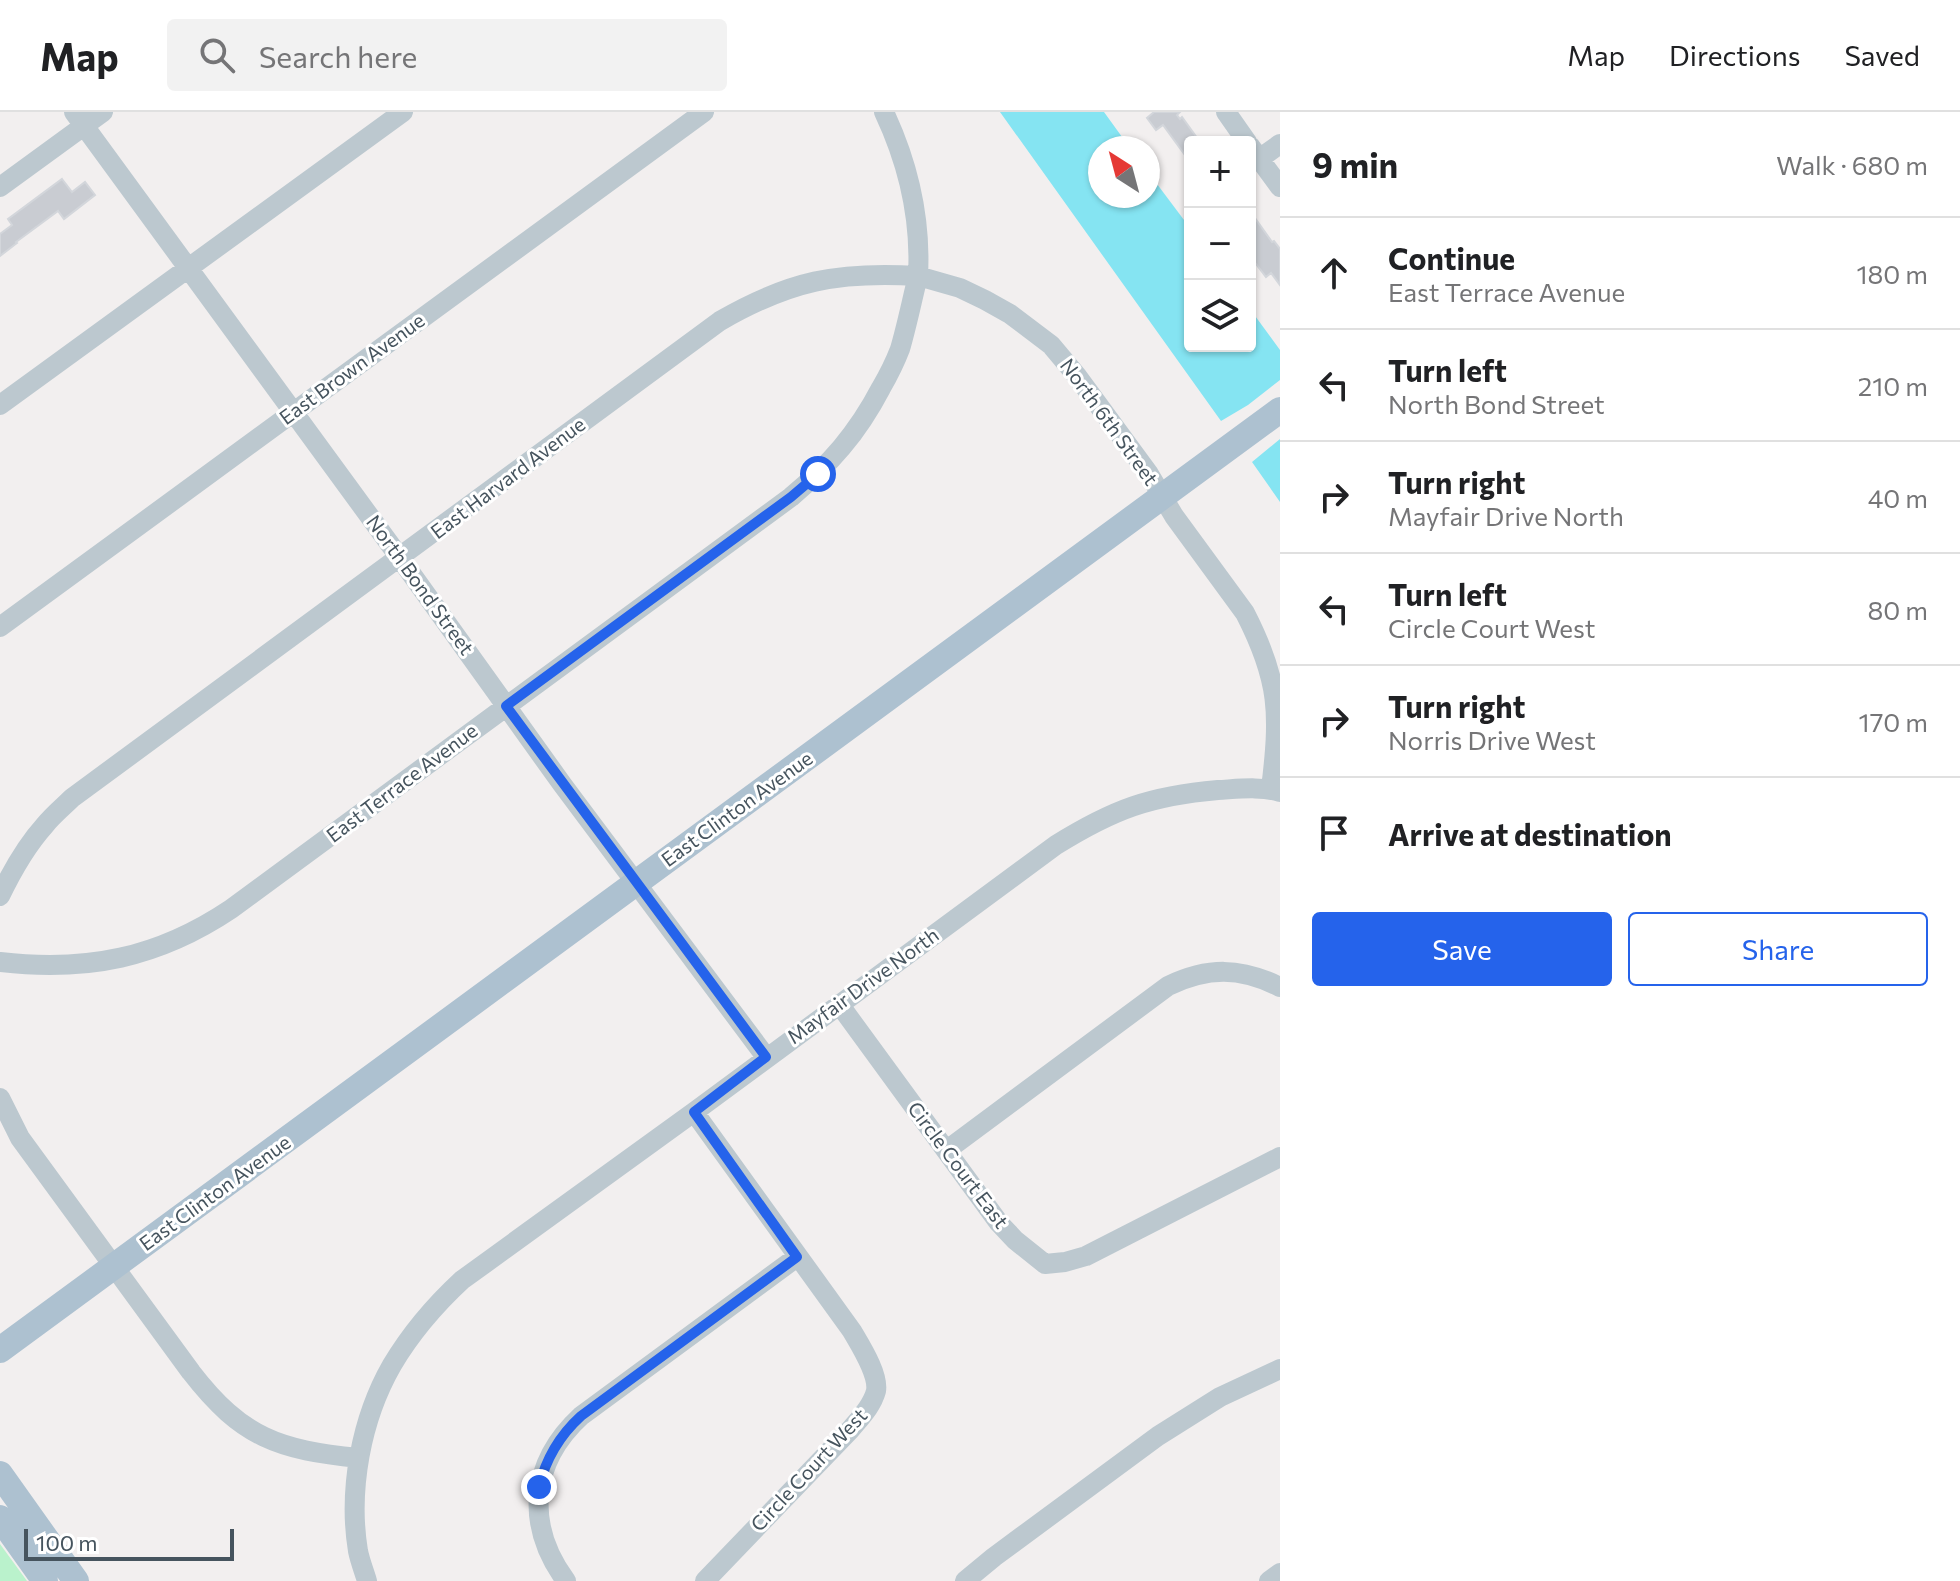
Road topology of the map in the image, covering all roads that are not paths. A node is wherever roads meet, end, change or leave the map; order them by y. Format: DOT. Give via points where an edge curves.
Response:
graph roads {
  1 [pos="103,112"];
  2 [pos="403,112"];
  3 [pos="704,112"];
  4 [pos="884,112"];
  5 [pos="1226,112"];
  6 [pos="79,119"];
  7 [pos="1243,136"];
  8 [pos="1280,144"];
  9 [pos="1256,148"];
  10 [pos="1256,154"];
  11 [pos="0,187"];
  12 [pos="1280,187"];
  13 [pos="189,268"];
  14 [pos="918,276"];
  15 [pos="0,405"];
  16 [pos="1280,410"];
  17 [pos="294,412"];
  18 [pos="1162,496"];
  19 [pos="400,558"];
  20 [pos="0,627"];
  21 [pos="506,706"];
  22 [pos="1276,791"];
  23 [pos="637,883"];
  24 [pos="0,896"];
  25 [pos="0,962"];
  26 [pos="1280,987"];
  27 [pos="839,1004"];
  28 [pos="766,1057"];
  29 [pos="0,1098"];
  30 [pos="694,1112"];
  31 [pos="947,1150"];
  32 [pos="1280,1157"];
  33 [pos="797,1257"];
  34 [pos="114,1266"];
  35 [pos="0,1350"];
  36 [pos="1280,1369"];
  37 [pos="359,1458"];
  38 [pos="0,1474"];
  39 [pos="0,1518"];
  40 [pos="1280,1573"];
  41 [pos="45,1581"];
  42 [pos="76,1581"];
  43 [pos="367,1581"];
  44 [pos="566,1581"];
  45 [pos="705,1581"];
  46 [pos="965,1581"];
  47 [pos="1269,1581"];
  1 -- 6 [label="street"];
  2 -- 13 [label="street"];
  3 -- 17 [label="street, East Brown Avenue"];
  4 -- 14 [label="street" via="913,203"];
  5 -- 7 [label="street"];
  6 -- 11 [label="street"];
  6 -- 13 [label="street, North Bond Street"];
  8 -- 9 [label="street"];
  10 -- 12 [label="street"];
  13 -- 15 [label="street"];
  13 -- 17 [label="street, North Bond Street"];
  14 -- 18 [label="street, North 6th Street" via="985,300 1051,345"];
  14 -- 19 [label="street, East Harvard Avenue" via="846,275 785,289 750,304"];
  14 -- 21 [label="street, East Terrace Avenue" via="899,351 859,427 839,453 791,497"];
  16 -- 18 [label="main road, East Clinton Avenue"];
  17 -- 19 [label="street, North Bond Street"];
  17 -- 20 [label="street, East Brown Avenue"];
  18 -- 22 [label="street, North 6th Street" via="1245,613 1269,659 1280,717"];
  18 -- 23 [label="main road, East Clinton Avenue"];
  19 -- 21 [label="street, North Bond Street"];
  19 -- 24 [label="street, East Harvard Avenue" via="72,798 28,846"];
  21 -- 23 [label="street, North Bond Street"];
  21 -- 25 [label="street, East Terrace Avenue" via="204,927 113,960 66,965"];
  22 -- 27 [label="street, Mayfair Drive North" via="1169,796 1102,818 1056,845"];
  23 -- 28 [label="street, North Bond Street"];
  23 -- 34 [label="main road, East Clinton Avenue"];
  26 -- 31 [label="street" via="1225,971 1168,986"];
  27 -- 28 [label="street, Mayfair Drive North"];
  27 -- 31 [label="street, Circle Court East"];
  28 -- 30 [label="street, Mayfair Drive North"];
  29 -- 34 [label="street" via="20,1138"];
  30 -- 33 [label="street, Circle Court West"];
  30 -- 37 [label="street, Mayfair Drive North" via="462,1280 441,1301 390,1368"];
  31 -- 32 [label="street, Circle Court East" via="999,1223 1045,1264 1086,1256"];
  33 -- 44 [label="street" via="581,1416 559,1440 543,1471 538,1506 546,1548"];
  33 -- 45 [label="street, Circle Court West" via="864,1351 876,1389 851,1429"];
  34 -- 35 [label="main road, East Clinton Avenue"];
  34 -- 37 [label="street" via="204,1389 240,1422 281,1445"];
  36 -- 46 [label="street" via="1220,1397 1158,1436"];
  37 -- 43 [label="street, Mayfair Drive North" via="358,1553"];
  38 -- 42 [label="main road"];
  39 -- 41 [label="main road"];
  40 -- 47 [label="street"];
}
